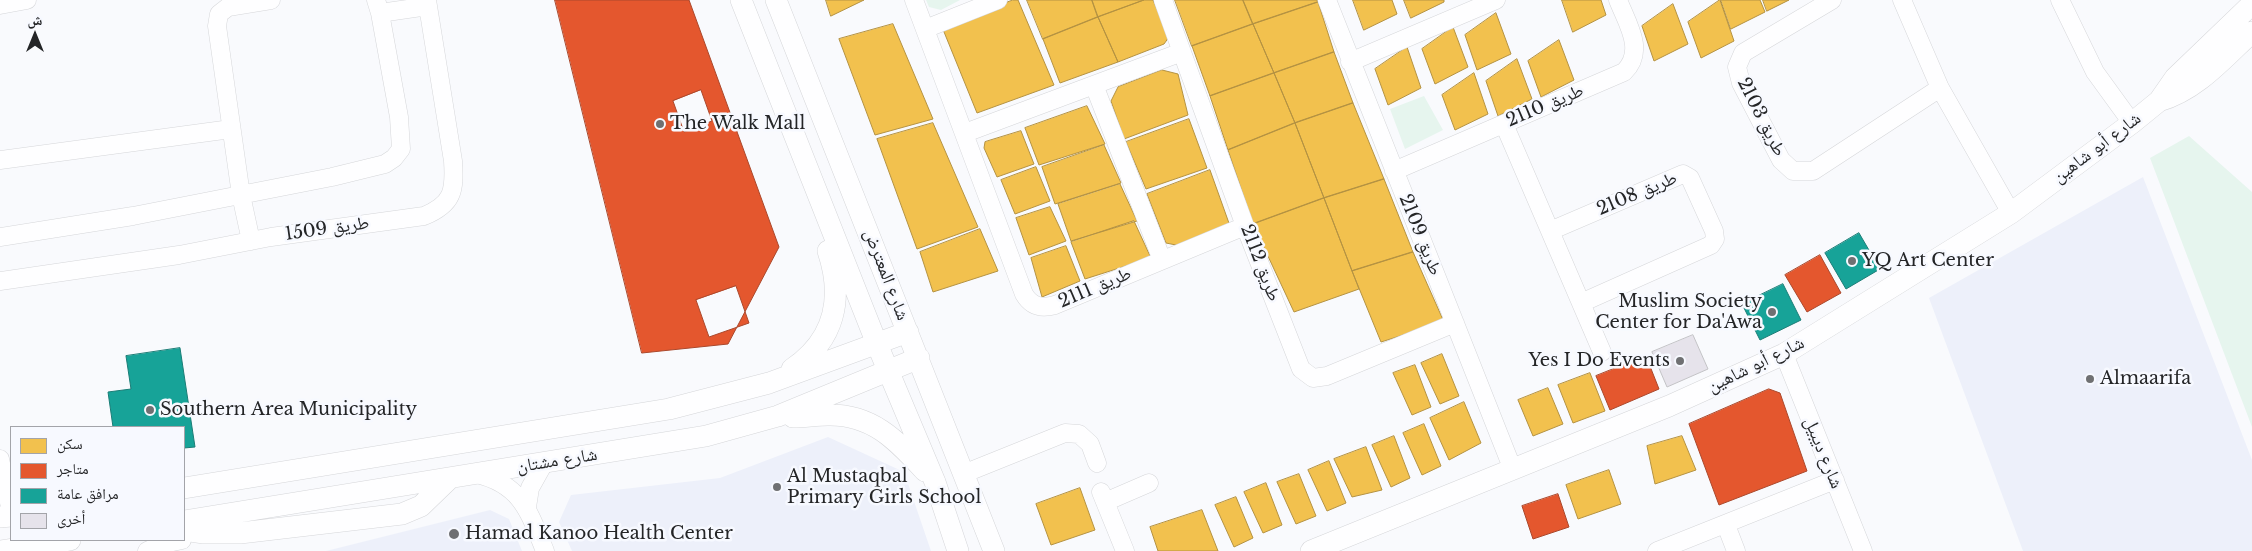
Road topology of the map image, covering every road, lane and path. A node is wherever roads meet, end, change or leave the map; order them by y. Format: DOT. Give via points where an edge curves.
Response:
graph roads {
  1 [pos="27,0"];
  2 [pos="271,0"];
  3 [pos="741,0"];
  4 [pos="776,0"];
  5 [pos="786,0"];
  6 [pos="914,0"];
  7 [pos="998,0"];
  8 [pos="1163,0"];
  9 [pos="1326,0"];
  10 [pos="1496,0"];
  11 [pos="1618,0"];
  12 [pos="1832,0"];
  13 [pos="1902,0"];
  14 [pos="2060,0"];
  15 [pos="427,3"];
  16 [pos="0,5"];
  17 [pos="1463,6"];
  18 [pos="217,7"];
  19 [pos="378,7"];
  20 [pos="2249,16"];
  21 [pos="924,28"];
  22 [pos="796,49"];
  23 [pos="1182,52"];
  24 [pos="2252,53"];
  25 [pos="1350,62"];
  26 [pos="2210,70"];
  27 [pos="1094,85"];
  28 [pos="1940,88"];
  29 [pos="2159,101"];
  30 [pos="2132,123"];
  31 [pos="1504,124"];
  32 [pos="231,129"];
  33 [pos="965,133"];
  34 [pos="0,160"];
  35 [pos="808,169"];
  36 [pos="1394,171"];
  37 [pos="240,194"];
  38 [pos="2011,213"];
  39 [pos="1245,226"];
  40 [pos="1550,231"];
  41 [pos="0,237"];
  42 [pos="251,241"];
  43 [pos="1162,260"];
  44 [pos="0,281"];
  45 [pos="1581,302"];
  46 [pos="1455,323"];
  47 [pos="908,332"];
  48 [pos="877,344"];
  49 [pos="1602,352"];
  50 [pos="1784,354"];
  51 [pos="919,358"];
  52 [pos="888,370"];
  53 [pos="769,383"];
  54 [pos="778,416"];
  55 [pos="0,459"];
  56 [pos="544,463"];
  57 [pos="1097,463"];
  58 [pos="1513,470"];
  59 [pos="477,474"];
  60 [pos="963,474"];
  61 [pos="450,478"];
  62 [pos="1834,480"];
  63 [pos="935,482"];
  64 [pos="1149,483"];
  65 [pos="185,488"];
  66 [pos="10,507"];
  67 [pos="527,507"];
  68 [pos="185,521"];
  69 [pos="1726,525"];
  70 [pos="194,532"];
  71 [pos="60,541"];
  72 [pos="178,541"];
  73 [pos="1347,544"];
  74 [pos="11,546"];
  75 [pos="147,551"];
  76 [pos="545,551"];
  77 [pos="958,551"];
  78 [pos="994,551"];
  79 [pos="1126,551"];
  80 [pos="1310,551"];
  81 [pos="1656,551"];
  82 [pos="1736,551"];
  83 [pos="1863,551"];
  1 -- 16 [label="street"];
  2 -- 18 [label="street"];
  3 -- 35 [label="street, شارع المعترض"];
  4 -- 22 [label="street, شارع المعترض"];
  5 -- 22 [label="street"];
  6 -- 21 [label="street, طريق 2111"];
  7 -- 21 [label="street"];
  8 -- 23 [label="street, طريق 2112"];
  9 -- 25 [label="street, طريق 2109"];
  10 -- 17 [label="street"];
  11 -- 31 [label="street, طريق 2110" via="1636,49 1630,66 1624,72"];
  12 -- 28 [label="street, طريق 2103" via="1742,54 1737,67 1741,83 1781,160 1793,171 1812,171"];
  13 -- 28 [label="street"];
  14 -- 30 [label="street" via="2095,72"];
  15 -- 19 [label="street"];
  15 -- 42 [label="street, طريق 1509" via="453,161 453,191 446,203 424,216"];
  17 -- 25 [label="street"];
  18 -- 32 [label="street"];
  19 -- 37 [label="street" via="399,117 401,149 385,164"];
  20 -- 26 [label="street, شارع أبو شاهين"];
  20 -- 29 [label="street, شارع أبو شاهين" via="2175,78"];
  21 -- 33 [label="street, طريق 2111"];
  22 -- 47 [label="street, شارع المعترض"];
  23 -- 27 [label="street"];
  23 -- 39 [label="street, طريق 2112"];
  24 -- 26 [label="street"];
  25 -- 36 [label="street, طريق 2109"];
  26 -- 29 [label="street, شارع أبو شاهين" via="2188,89"];
  27 -- 33 [label="street"];
  27 -- 43 [label="street"];
  28 -- 38 [label="street"];
  29 -- 30 [label="street, شارع أبو شاهين"];
  30 -- 38 [label="street, شارع أبو شاهين"];
  31 -- 36 [label="street, طريق 2110"];
  31 -- 40 [label="street"];
  32 -- 34 [label="street"];
  32 -- 37 [label="street"];
  33 -- 43 [label="street, طريق 2111" via="1024,294 1034,305 1055,305"];
  35 -- 48 [label="street, شارع المعترض"];
  35 -- 53 [label="street" via="811,199 834,274 835,306 826,333 812,353"];
  36 -- 46 [label="street, طريق 2109"];
  37 -- 41 [label="street" via="134,216"];
  37 -- 42 [label="street"];
  38 -- 50 [label="street, شارع أبو شاهين"];
  39 -- 43 [label="street, طريق 2111"];
  39 -- 46 [label="street, طريق 2112" via="1298,363 1313,378 1327,376"];
  40 -- 45 [label="street"];
  40 -- 45 [label="street, طريق 2108" via="1683,174 1690,178 1714,231 1715,239 1711,245"];
  42 -- 44 [label="street, طريق 1509"];
  45 -- 49 [label="street"];
  46 -- 58 [label="street, طريق 2109"];
  47 -- 48 [label="street, شارع مشتان"];
  47 -- 51 [label="street, شارع المعترض"];
  48 -- 52 [label="street, شارع المعترض"];
  48 -- 53 [label="street, شارع مشتان"];
  50 -- 58 [label="street, شارع أبو شاهين" via="1669,406"];
  50 -- 62 [label="street, شارع ديبيل"];
  51 -- 52 [label="street, شارع مشتان"];
  51 -- 60 [label="street, شارع المعترض"];
  52 -- 54 [label="street, شارع مشتان"];
  52 -- 63 [label="street, شارع المعترض"];
  53 -- 65 [label="street, شارع مشتان" via="669,409"];
  54 -- 56 [label="street, شارع مشتان" via="706,436"];
  54 -- 63 [label="street" via="829,415 866,422 888,433"];
  55 -- 66 [label="street"];
  56 -- 59 [label="street, شارع مشتان"];
  56 -- 67 [label="street" via="530,488"];
  57 -- 60 [label="street" via="1090,444 1079,434 1064,434"];
  58 -- 73 [label="street, شارع أبو شاهين"];
  59 -- 61 [label="street, شارع مشتان"];
  59 -- 67 [label="street" via="511,488"];
  60 -- 78 [label="street, شارع المعترض"];
  61 -- 68 [label="street, شارع مشتان"];
  61 -- 70 [label="street" via="421,506 402,514 240,533"];
  62 -- 69 [label="street"];
  62 -- 83 [label="street, شارع ديبيل"];
  63 -- 77 [label="street, شارع المعترض"];
  64 -- 79 [label="street" via="1103,497"];
  67 -- 76 [label="street"];
  69 -- 81 [label="street"];
  69 -- 82 [label="street"];
  71 -- 74 [label="street"];
  72 -- 75 [label="street"];
  73 -- 80 [label="street, شارع أبو شاهين"];
}
